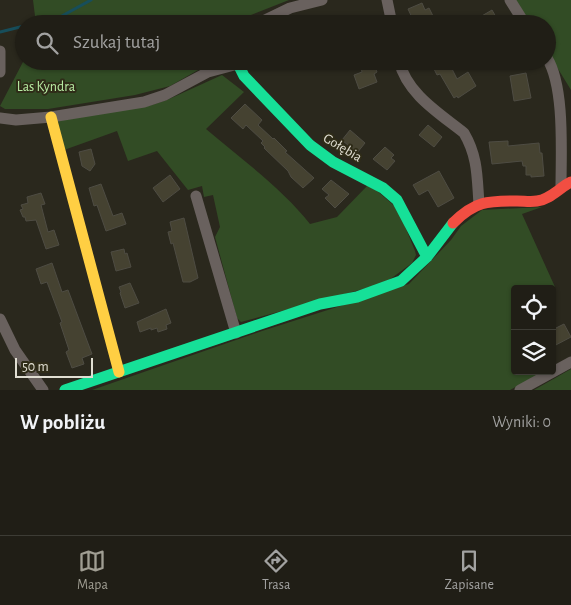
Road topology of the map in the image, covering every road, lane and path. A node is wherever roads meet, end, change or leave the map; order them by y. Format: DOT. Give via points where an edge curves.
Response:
graph roads {
  1 [pos="322,0"];
  2 [pos="387,0"];
  3 [pos="510,0"];
  4 [pos="276,15"];
  5 [pos="390,15"];
  6 [pos="520,15"];
  7 [pos="0,51"];
  8 [pos="215,70"];
  9 [pos="241,70"];
  10 [pos="402,70"];
  11 [pos="553,70"];
  12 [pos="0,72"];
  13 [pos="51,117"];
  14 [pos="0,118"];
  15 [pos="566,185"];
  16 [pos="196,196"];
  17 [pos="479,204"];
  18 [pos="427,257"];
  19 [pos="0,318"];
  20 [pos="236,333"];
  21 [pos="571,362"];
  22 [pos="119,372"];
  23 [pos="42,390"];
  24 [pos="64,390"];
  25 [pos="520,390"];
  1 -- 4 [label="street"];
  2 -- 5 [label="street"];
  3 -- 6 [label="street"];
  7 -- 12 [label="street"];
  8 -- 13 [label="street" via="166,95 144,102"];
  9 -- 18 [label="street, Gołębia" via="310,145 333,162 383,188 397,200"];
  10 -- 17 [label="street" via="412,90 464,133 475,157"];
  11 -- 15 [label="street"];
  13 -- 14 [label="street"];
  13 -- 22 [label="street"];
  15 -- 17 [label="street" via="552,196 536,201"];
  16 -- 20 [label="street"];
  17 -- 18 [label="street" via="466,210"];
  18 -- 20 [label="street" via="401,281"];
  19 -- 23 [label="street" via="14,350"];
  20 -- 22 [label="street"];
  21 -- 25 [label="street"];
  22 -- 24 [label="street"];
}
